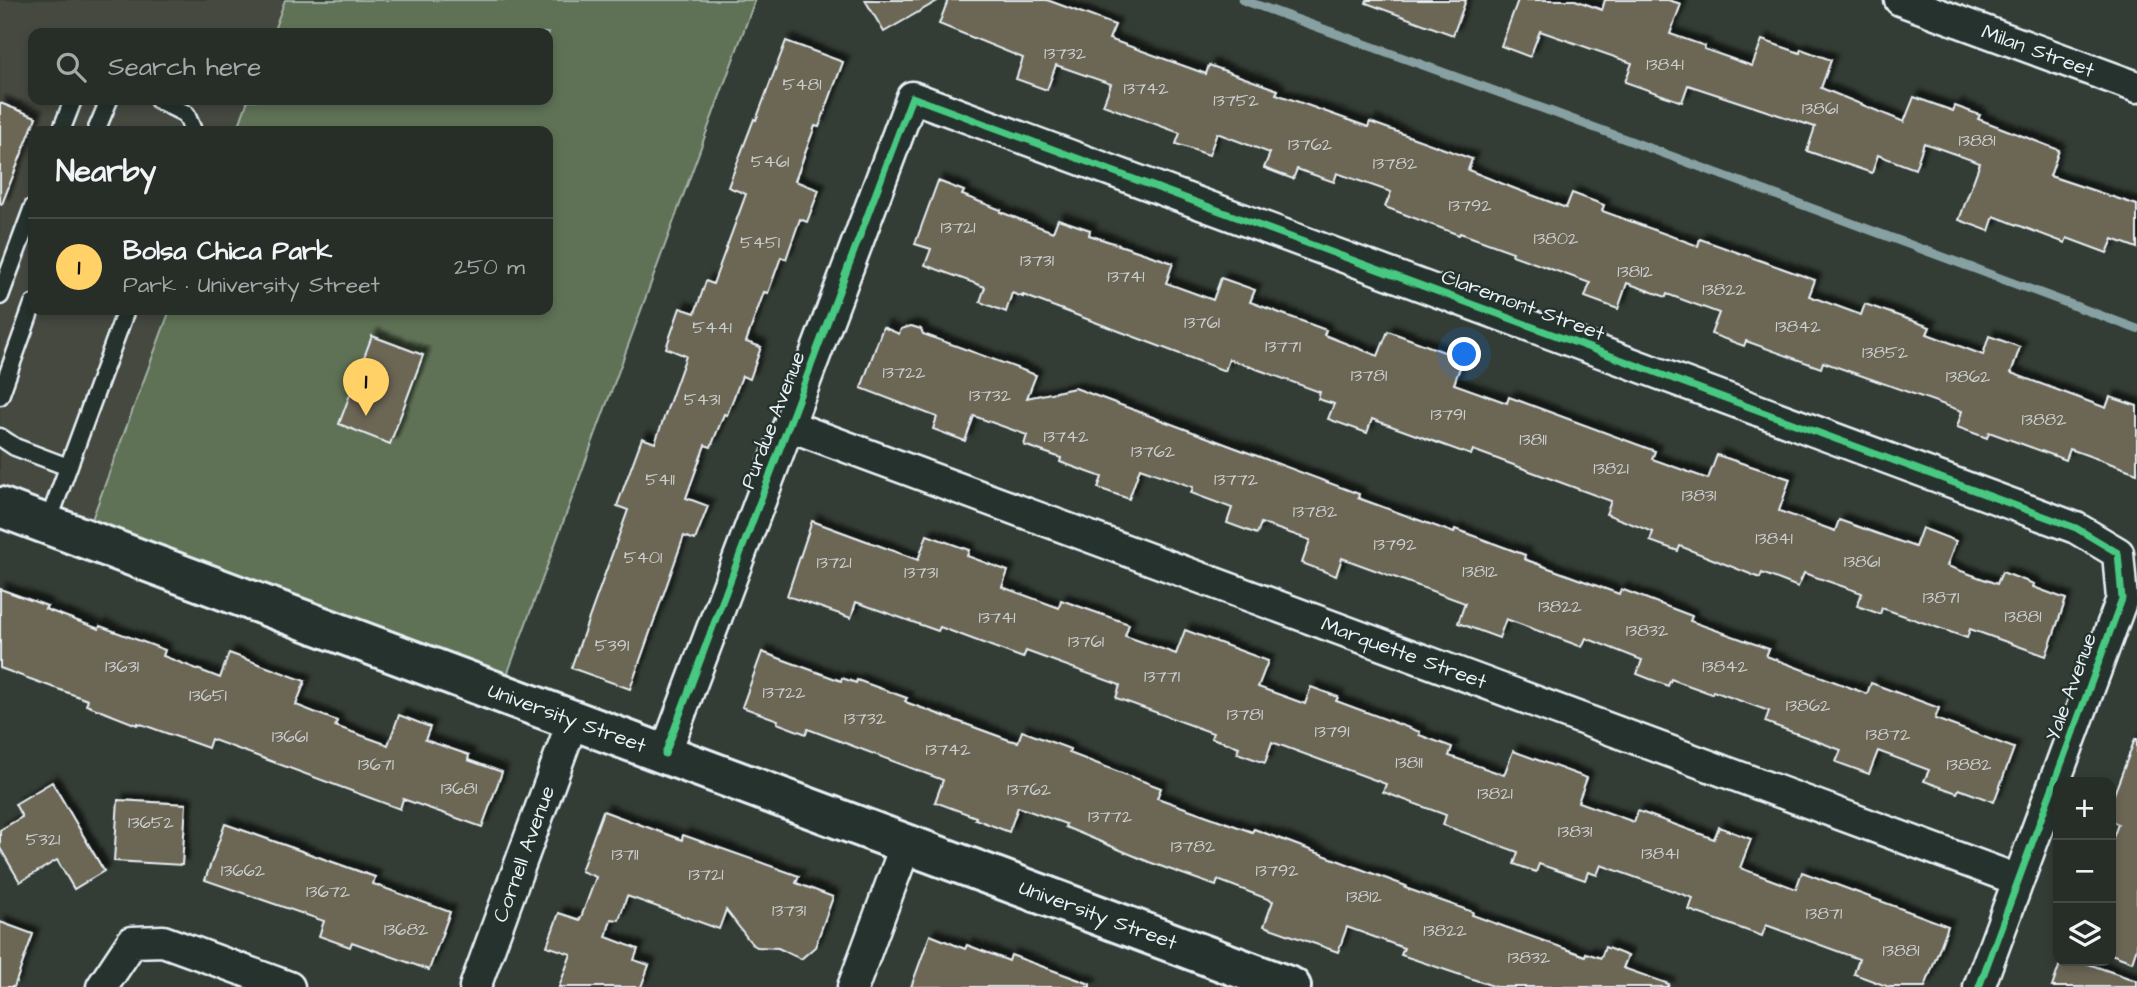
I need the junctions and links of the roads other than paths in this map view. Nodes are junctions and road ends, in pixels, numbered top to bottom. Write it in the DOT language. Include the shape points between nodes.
graph roads {
  1 [pos="1905,1"];
  2 [pos="2137,87"];
  3 [pos="912,97"];
  4 [pos="71,105"];
  5 [pos="107,105"];
  6 [pos="168,105"];
  7 [pos="63,126"];
  8 [pos="98,126"];
  9 [pos="191,126"];
  10 [pos="28,220"];
  11 [pos="0,296"];
  12 [pos="29,315"];
  13 [pos="124,315"];
  14 [pos="0,396"];
  15 [pos="790,426"];
  16 [pos="0,437"];
  17 [pos="68,467"];
  18 [pos="0,507"];
  19 [pos="47,525"];
  20 [pos="2118,553"];
  21 [pos="573,720"];
  22 [pos="665,754"];
  23 [pos="906,844"];
  24 [pos="2018,880"];
  25 [pos="1230,976"];
  26 [pos="102,987"];
  27 [pos="289,987"];
  28 [pos="475,987"];
  29 [pos="853,987"];
  30 [pos="1291,987"];
  31 [pos="1979,987"];
  1 -- 2 [label="street, Milan Street"];
  3 -- 15 [label="street, Purdue Avenue"];
  3 -- 20 [label="street, Claremont Street" via="2076,528"];
  4 -- 7 [label="lane"];
  5 -- 8 [label="lane"];
  6 -- 9 [label="lane" via="186,114"];
  10 -- 11 [label="lane"];
  12 -- 14 [label="lane"];
  13 -- 17 [label="lane"];
  15 -- 22 [label="street, Purdue Avenue"];
  15 -- 24 [label="street, Marquette Street"];
  16 -- 17 [label="lane"];
  17 -- 19 [label="lane"];
  18 -- 19 [label="street, University Street"];
  19 -- 21 [label="street, University Street"];
  20 -- 24 [label="street, Yale Avenue" via="2122,599"];
  21 -- 22 [label="street, University Street"];
  21 -- 28 [label="street, Cornell Avenue"];
  22 -- 23 [label="street, University Street"];
  23 -- 25 [label="street, University Street"];
  23 -- 29 [label="street"];
  24 -- 31 [label="street, Yale Avenue"];
  25 -- 30 [label="street, University Street"];
  26 -- 27 [label="street" via="132,942 163,941"];
}
